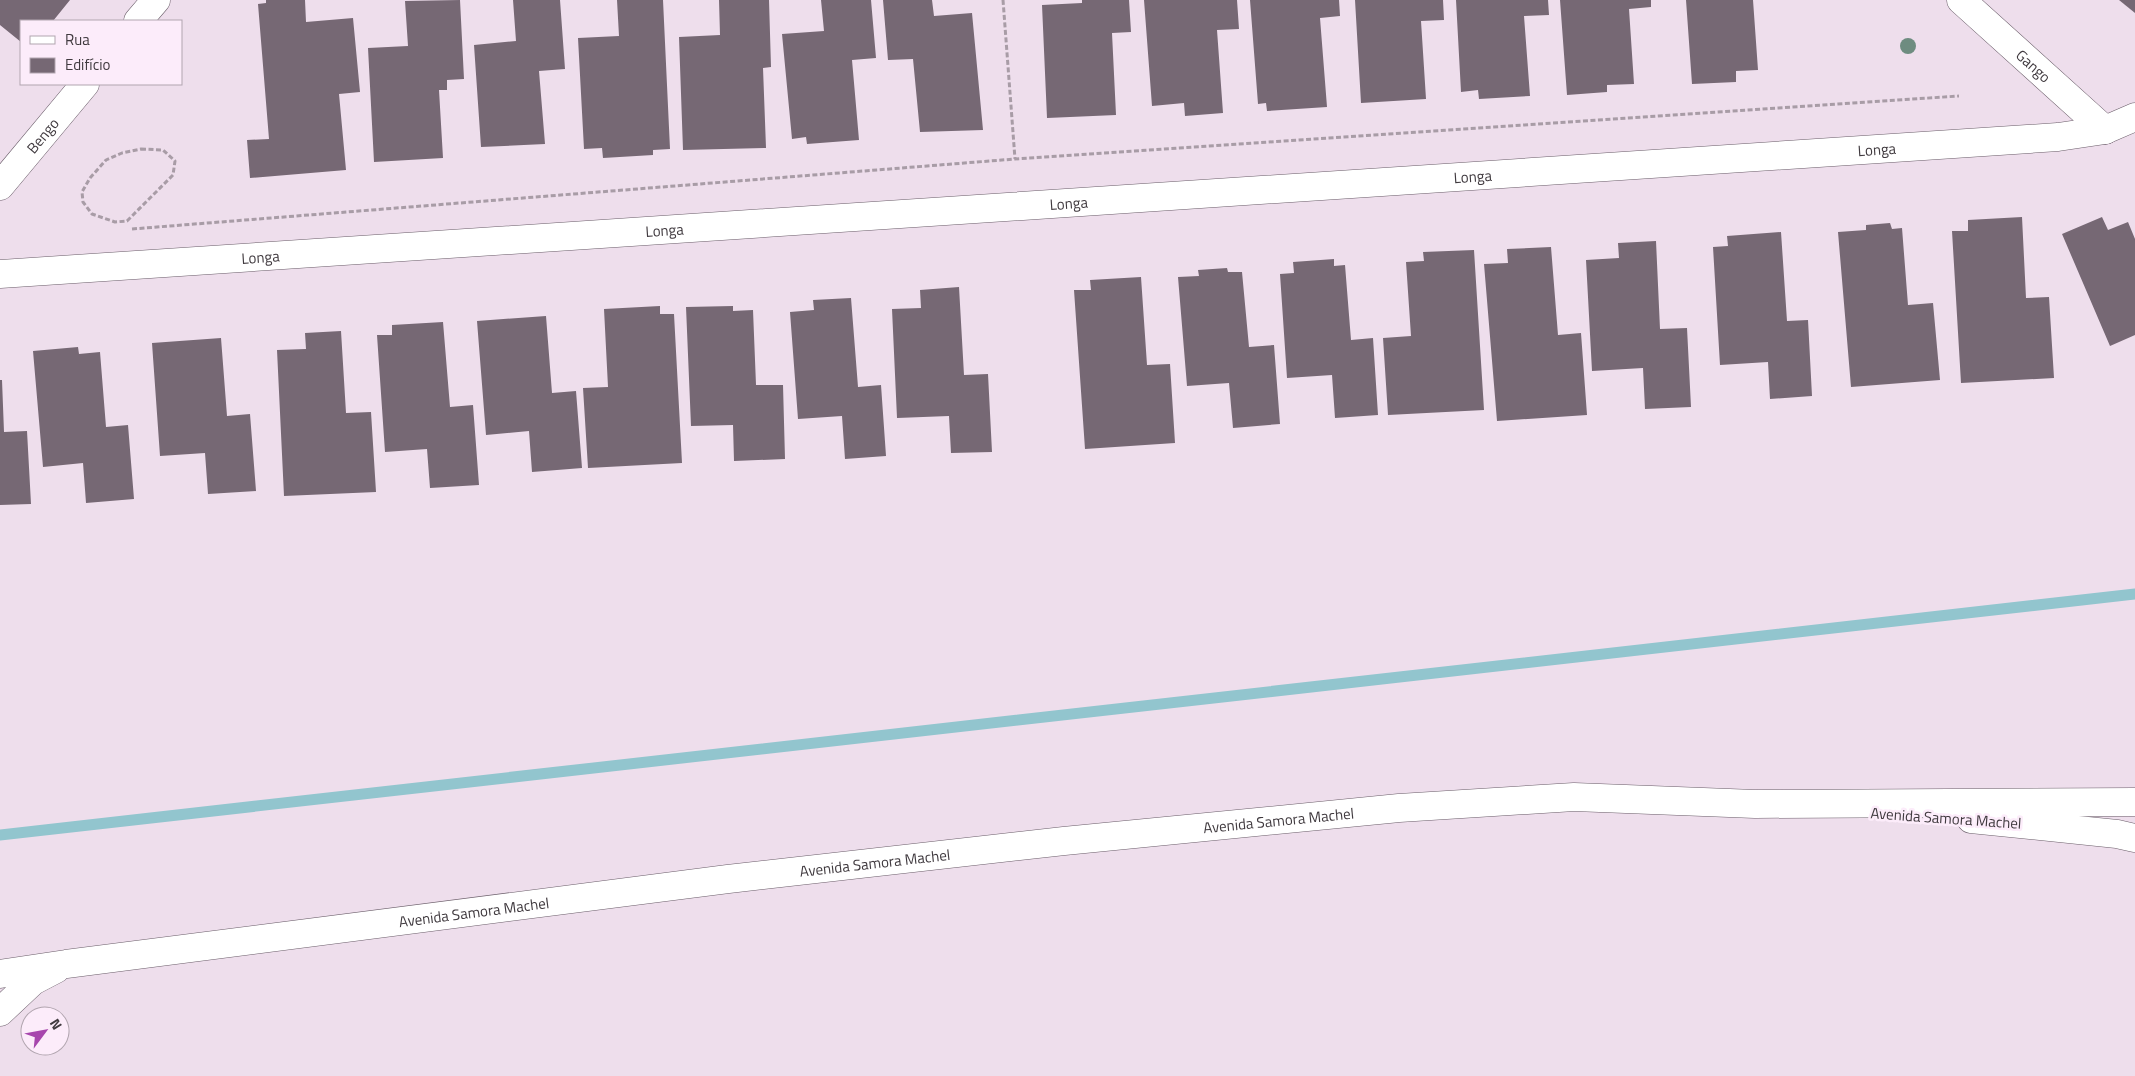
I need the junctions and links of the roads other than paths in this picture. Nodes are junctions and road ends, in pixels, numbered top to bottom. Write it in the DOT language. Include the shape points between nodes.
graph roads {
  1 [pos="156,0"];
  2 [pos="1962,0"];
  3 [pos="139,20"];
  4 [pos="84,85"];
  5 [pos="2135,118"];
  6 [pos="2106,130"];
  7 [pos="0,186"];
  8 [pos="0,274"];
  9 [pos="2135,802"];
  10 [pos="1756,804"];
  11 [pos="2135,838"];
  12 [pos="66,964"];
  13 [pos="0,974"];
  14 [pos="0,1012"];
  1 -- 3 [label="street"];
  2 -- 6 [label="street, Gango"];
  4 -- 7 [label="street, Bengo"];
  5 -- 6 [label="street, Longa"];
  6 -- 8 [label="street, Longa" via="2058,137"];
  9 -- 10 [label="street, Avenida Samora Machel"];
  10 -- 11 [label="street, Avenida Samora Machel" via="2004,821"];
  10 -- 12 [label="street, Avenida Samora Machel" via="1574,797 1399,808 1064,840 728,879"];
  12 -- 13 [label="street, Avenida Samora Machel"];
  12 -- 14 [label="street" via="33,981"];
}
